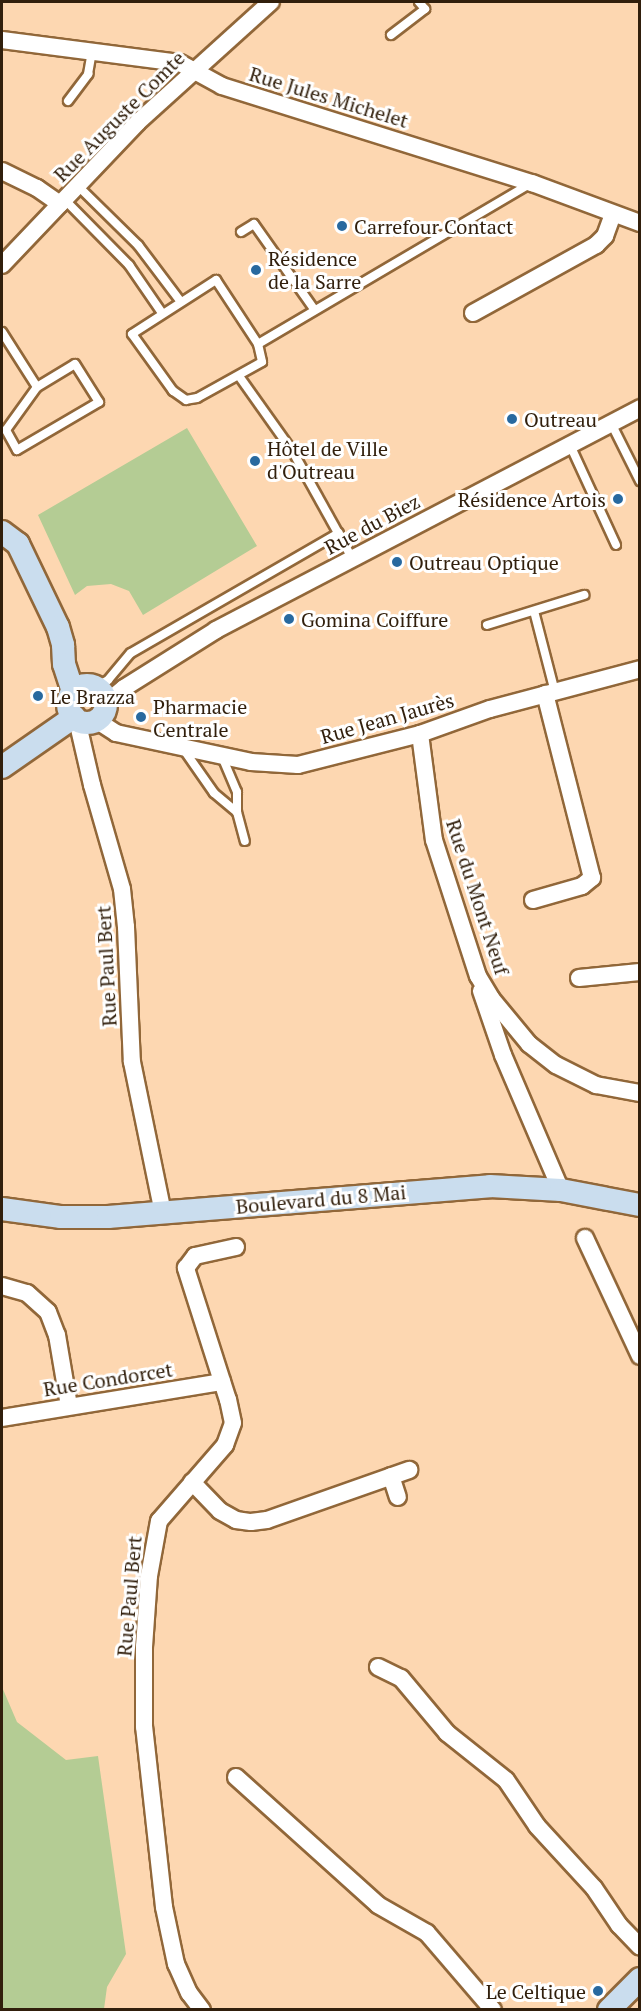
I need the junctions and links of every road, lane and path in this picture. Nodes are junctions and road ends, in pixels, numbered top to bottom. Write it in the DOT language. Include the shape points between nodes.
graph roads {
  1 [pos="271,2"];
  2 [pos="419,2"];
  3 [pos="391,35"];
  4 [pos="2,40"];
  5 [pos="92,51"];
  6 [pos="195,69"];
  7 [pos="68,101"];
  8 [pos="2,171"];
  9 [pos="532,183"];
  10 [pos="77,185"];
  11 [pos="62,201"];
  12 [pos="614,214"];
  13 [pos="639,223"];
  14 [pos="241,232"];
  15 [pos="2,265"];
  16 [pos="181,302"];
  17 [pos="314,309"];
  18 [pos="162,313"];
  19 [pos="473,313"];
  20 [pos="2,332"];
  21 [pos="258,344"];
  22 [pos="240,376"];
  23 [pos="37,387"];
  24 [pos="639,408"];
  25 [pos="610,423"];
  26 [pos="570,445"];
  27 [pos="639,481"];
  28 [pos="2,532"];
  29 [pos="339,533"];
  30 [pos="616,544"];
  31 [pos="352,558"];
  32 [pos="584,596"];
  33 [pos="534,611"];
  34 [pos="487,625"];
  35 [pos="639,669"];
  36 [pos="550,693"];
  37 [pos="87,706"];
  38 [pos="420,734"];
  39 [pos="182,747"];
  40 [pos="222,756"];
  41 [pos="2,767"];
  42 [pos="237,812"];
  43 [pos="245,841"];
  44 [pos="533,900"];
  45 [pos="639,972"];
  46 [pos="478,975"];
  47 [pos="579,978"];
  48 [pos="639,1093"];
  49 [pos="561,1190"];
  50 [pos="639,1205"];
  51 [pos="2,1209"];
  52 [pos="163,1213"];
  53 [pos="585,1238"];
  54 [pos="236,1247"];
  55 [pos="2,1286"];
  56 [pos="639,1353"];
  57 [pos="222,1382"];
  58 [pos="69,1407"];
  59 [pos="2,1418"];
  60 [pos="409,1470"];
  61 [pos="391,1476"];
  62 [pos="192,1482"];
  63 [pos="398,1497"];
  64 [pos="378,1667"];
  65 [pos="236,1778"];
  66 [pos="639,1947"];
  67 [pos="639,1979"];
  68 [pos="202,2010"];
  69 [pos="494,2010"];
  70 [pos="609,2010"];
  1 -- 6 [label="street, Rue Auguste Comte"];
  2 -- 3 [label="lane" via="425,9"];
  4 -- 5 [label="street, Rue Jules Michelet"];
  5 -- 6 [label="street, Rue Jules Michelet" via="171,61"];
  5 -- 7 [label="lane" via="88,74"];
  6 -- 9 [label="street, Rue Jules Michelet" via="222,86"];
  6 -- 10 [label="street, Rue Auguste Comte"];
  8 -- 11 [label="street"];
  9 -- 12 [label="street, Rue Jules Michelet"];
  9 -- 17 [label="lane"];
  10 -- 11 [label="street, Rue Auguste Comte"];
  10 -- 16 [label="lane" via="144,252"];
  11 -- 15 [label="street, Rue Auguste Comte"];
  11 -- 18 [label="lane" via="129,265"];
  12 -- 13 [label="street, Rue Jules Michelet"];
  12 -- 19 [label="street" via="605,236 596,245"];
  14 -- 17 [label="lane" via="254,224"];
  16 -- 18 [label="lane"];
  16 -- 21 [label="lane" via="216,280"];
  17 -- 21 [label="lane"];
  18 -- 22 [label="lane" via="132,334 180,398 197,398"];
  20 -- 23 [label="lane"];
  21 -- 22 [label="lane" via="262,362"];
  22 -- 29 [label="lane" via="293,452"];
  23 -- 23 [label="lane" via="6,430 17,450 99,402 75,364"];
  24 -- 25 [label="street, Rue du Biez"];
  25 -- 26 [label="street, Rue du Biez"];
  25 -- 27 [label="lane"];
  26 -- 30 [label="lane"];
  26 -- 31 [label="street, Rue du Biez"];
  28 -- 37 [label="main road" via="18,544 58,627 64,664"];
  29 -- 31 [label="lane"];
  29 -- 37 [label="lane" via="131,653"];
  31 -- 37 [label="street, Rue du Biez" via="216,630 130,685"];
  32 -- 33 [label="lane"];
  33 -- 34 [label="lane"];
  33 -- 36 [label="lane"];
  35 -- 36 [label="street, Rue Jean Jaurès"];
  36 -- 38 [label="street, Rue Jean Jaurès"];
  36 -- 44 [label="street" via="592,878 582,886"];
  37 -- 39 [label="street, Rue Jean Jaurès" via="113,732"];
  37 -- 41 [label="main road"];
  37 -- 52 [label="street, Rue Paul Bert" via="92,785 122,889 133,1071"];
  38 -- 40 [label="street, Rue Jean Jaurès" via="298,765 270,765"];
  38 -- 46 [label="street, Rue du Mont Neuf" via="434,840"];
  39 -- 40 [label="street, Rue Jean Jaurès"];
  39 -- 42 [label="lane" via="214,793"];
  40 -- 42 [label="lane" via="237,792"];
  42 -- 43 [label="lane"];
  45 -- 47 [label="street"];
  46 -- 48 [label="street, Rue du Mont Neuf" via="505,1018 549,1060 596,1085"];
  46 -- 49 [label="street" via="492,1029"];
  49 -- 50 [label="main road, Boulevard du 8 Mai"];
  49 -- 52 [label="main road, Boulevard du 8 Mai" via="474,1187"];
  51 -- 52 [label="main road, Boulevard du 8 Mai" via="76,1218"];
  53 -- 56 [label="street"];
  54 -- 57 [label="street, Rue Paul Bert" via="195,1256 186,1269"];
  55 -- 58 [label="street" via="27,1293 48,1312 57,1335"];
  57 -- 58 [label="street, Rue Condorcet"];
  57 -- 62 [label="street, Rue Paul Bert" via="232,1416 231,1434"];
  58 -- 59 [label="street, Rue Condorcet"];
  60 -- 61 [label="street"];
  61 -- 62 [label="street" via="267,1520 251,1522 236,1520 220,1510"];
  61 -- 63 [label="street"];
  62 -- 68 [label="street, Rue Paul Bert" via="164,1513 156,1529 146,1612 143,1713 168,1928 178,1970"];
  64 -- 66 [label="street" via="401,1678 447,1733 506,1780 532,1821 594,1888"];
  65 -- 69 [label="street" via="378,1905 428,1933"];
  67 -- 70 [label="main road"];
}
